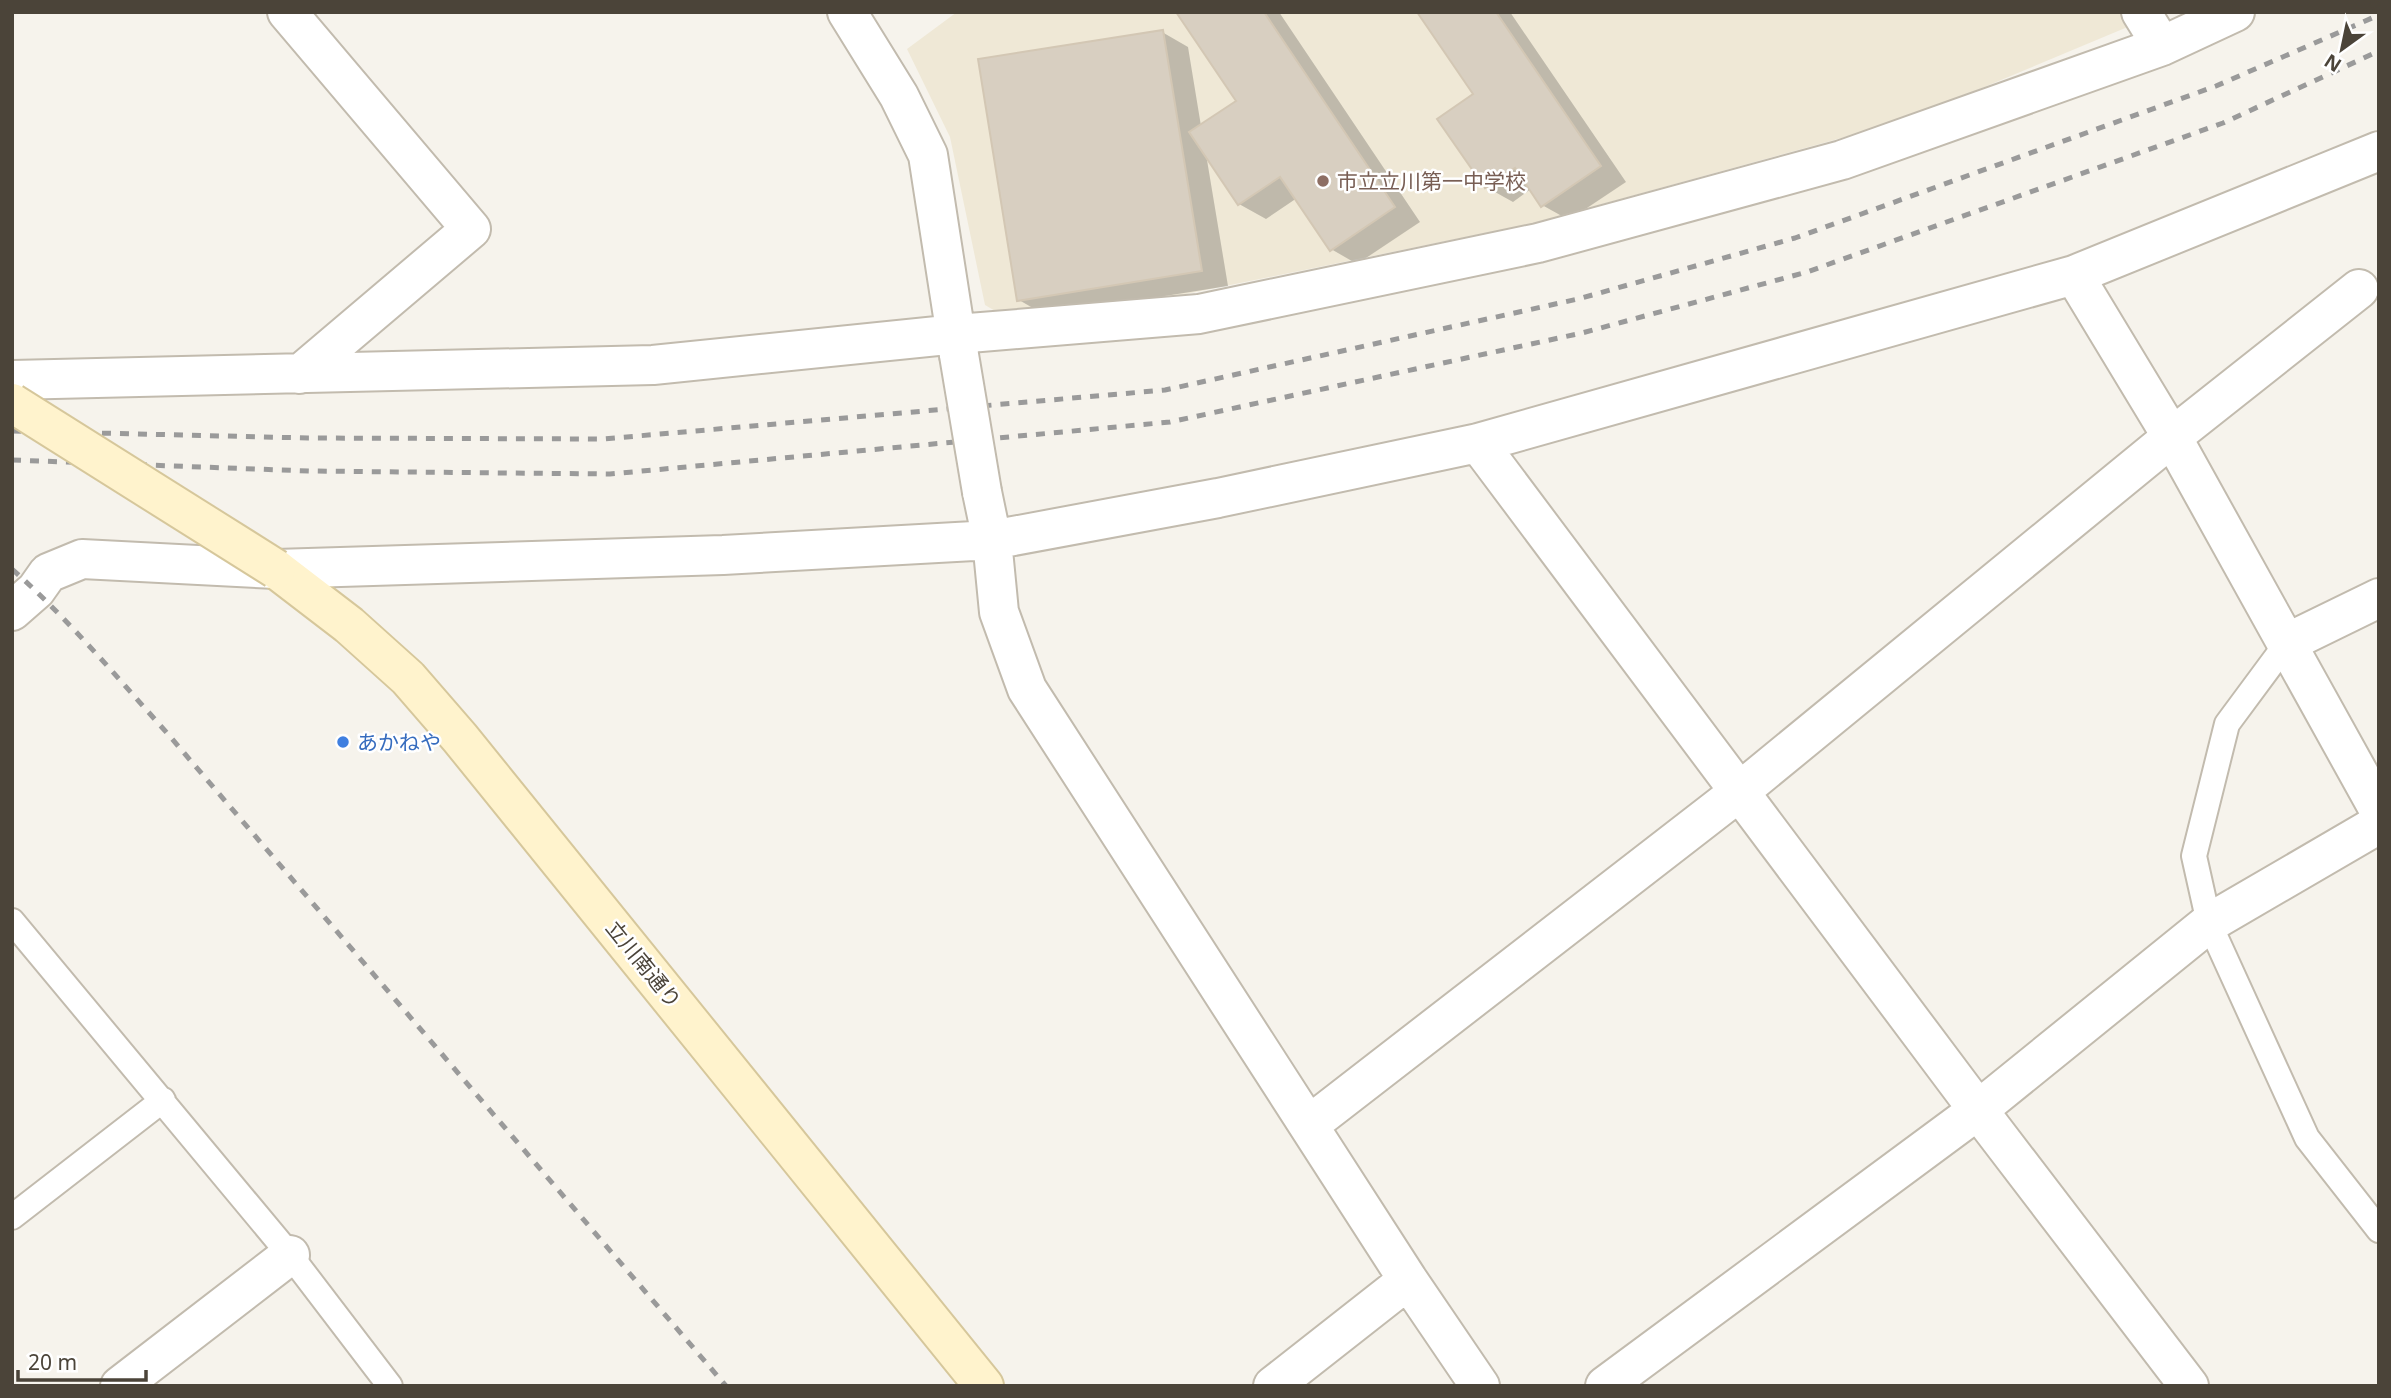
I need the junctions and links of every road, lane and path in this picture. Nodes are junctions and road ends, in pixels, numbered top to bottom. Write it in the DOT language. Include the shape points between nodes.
graph roads {
  1 [pos="287,12"];
  2 [pos="847,12"];
  3 [pos="2141,12"];
  4 [pos="2235,12"];
  5 [pos="2162,46"];
  6 [pos="2379,150"];
  7 [pos="2074,275"];
  8 [pos="2369,285"];
  9 [pos="958,345"];
  10 [pos="300,374"];
  11 [pos="12,380"];
  12 [pos="12,403"];
  13 [pos="2172,437"];
  14 [pos="1478,443"];
  15 [pos="992,540"];
  16 [pos="276,569"];
  17 [pos="2379,598"];
  18 [pos="12,611"];
  19 [pos="2287,643"];
  20 [pos="1739,792"];
  21 [pos="2379,810"];
  22 [pos="2379,824"];
  23 [pos="12,921"];
  24 [pos="2209,923"];
  25 [pos="163,1100"];
  26 [pos="1978,1110"];
  27 [pos="1308,1125"];
  28 [pos="12,1217"];
  29 [pos="2379,1230"];
  30 [pos="290,1255"];
  31 [pos="1408,1280"];
  32 [pos="120,1386"];
  33 [pos="390,1386"];
  34 [pos="984,1386"];
  35 [pos="1273,1386"];
  36 [pos="1480,1386"];
  37 [pos="1605,1386"];
  38 [pos="2189,1386"];
  1 -- 10 [label="street" via="471,229"];
  2 -- 9 [label="street" via="899,96 928,155"];
  3 -- 5 [label="street"];
  4 -- 5 [label="street"];
  5 -- 9 [label="street" via="1842,160 1538,243 1199,314"];
  6 -- 7 [label="street"];
  7 -- 13 [label="street"];
  7 -- 14 [label="street"];
  8 -- 13 [label="street"];
  9 -- 10 [label="street" via="653,365"];
  9 -- 15 [label="street, bridge"];
  10 -- 11 [label="street"];
  12 -- 16 [label="street, 立川南通り, bridge"];
  13 -- 19 [label="street"];
  13 -- 20 [label="street"];
  14 -- 15 [label="street"];
  14 -- 20 [label="street"];
  15 -- 16 [label="street" via="723,555"];
  15 -- 27 [label="street" via="999,612 1027,689"];
  16 -- 18 [label="street" via="82,559 48,573"];
  16 -- 34 [label="street, 立川南通り" via="408,678 452,728"];
  17 -- 19 [label="street"];
  19 -- 21 [label="street"];
  19 -- 24 [label="lane" via="2227,724 2194,856"];
  20 -- 26 [label="street"];
  20 -- 27 [label="street"];
  22 -- 24 [label="street"];
  23 -- 25 [label="lane"];
  24 -- 26 [label="street"];
  24 -- 29 [label="lane" via="2307,1138"];
  25 -- 28 [label="lane"];
  25 -- 30 [label="lane"];
  26 -- 37 [label="street"];
  26 -- 38 [label="street"];
  27 -- 31 [label="street"];
  30 -- 32 [label="street"];
  30 -- 33 [label="lane"];
  31 -- 35 [label="street"];
  31 -- 36 [label="street"];
}
